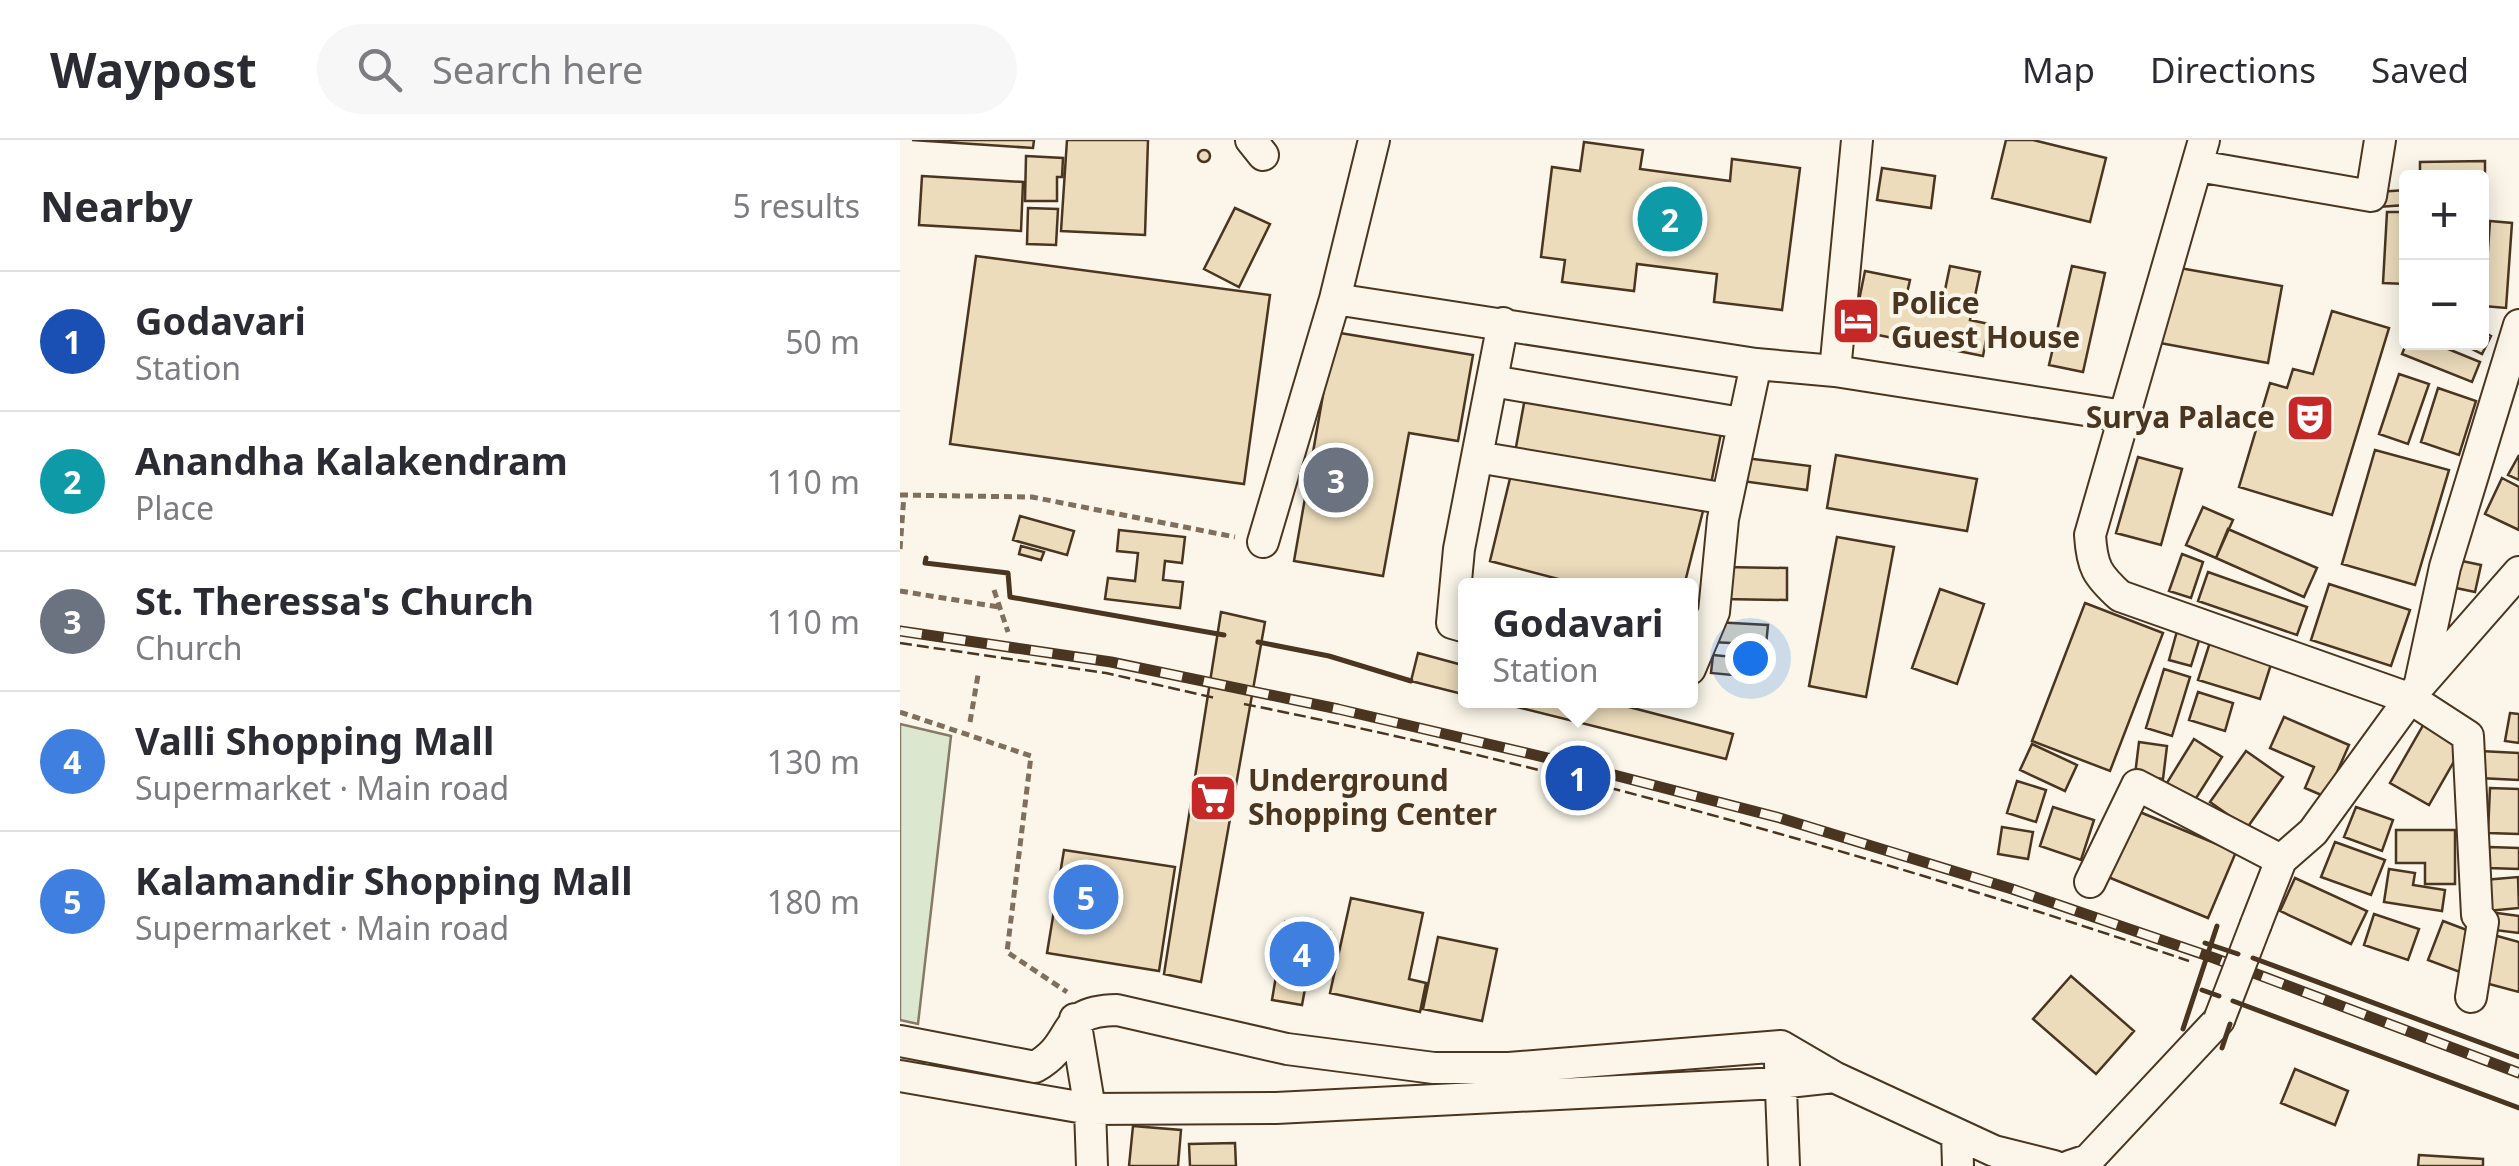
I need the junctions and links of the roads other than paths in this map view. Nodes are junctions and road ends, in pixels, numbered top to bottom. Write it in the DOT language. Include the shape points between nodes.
graph roads {
  1 [pos="1374,140"];
  2 [pos="1857,140"];
  3 [pos="2380,140"];
  4 [pos="2201,153"];
  5 [pos="1335,299"];
  6 [pos="1503,323"];
  7 [pos="2519,325"];
  8 [pos="1756,364"];
  9 [pos="1835,371"];
  10 [pos="1492,381"];
  11 [pos="2124,416"];
  12 [pos="1741,423"];
  13 [pos="1477,457"];
  14 [pos="1727,499"];
  15 [pos="1263,542"];
  16 [pos="2519,572"];
  17 [pos="1458,624"];
  18 [pos="1698,650"];
  19 [pos="2415,692"];
  20 [pos="2280,860"];
  21 [pos="2090,882"];
  22 [pos="2471,996"];
  23 [pos="1085,1015"];
  24 [pos="900,1041"];
  25 [pos="1781,1046"];
  26 [pos="900,1076"];
  27 [pos="1834,1077"];
  28 [pos="1779,1083"];
  29 [pos="1090,1109"];
  30 [pos="1957,1134"];
  31 [pos="1092,1166"];
  32 [pos="1784,1166"];
  33 [pos="1958,1166"];
  34 [pos="2054,1166"];
  35 [pos="2070,1166"];
  1 -- 5 [label="street"];
  2 -- 9 [label="street"];
  3 -- 4 [label="street" via="2371,196"];
  4 -- 11 [label="street"];
  5 -- 6 [label="street"];
  5 -- 15 [label="street"];
  6 -- 8 [label="street"];
  6 -- 10 [label="street"];
  7 -- 19 [label="street"];
  8 -- 9 [label="street"];
  8 -- 12 [label="street"];
  9 -- 11 [label="street"];
  10 -- 12 [label="street"];
  10 -- 13 [label="street"];
  11 -- 19 [label="street" via="2090,535 2101,578 2120,596"];
  12 -- 14 [label="street"];
  13 -- 14 [label="street"];
  13 -- 17 [label="street" via="1459,549 1452,622"];
  14 -- 18 [label="street" via="1714,612"];
  16 -- 19 [label="street"];
  19 -- 20 [label="street" via="2313,832"];
  19 -- 22 [label="street" via="2468,736 2476,915 2483,922"];
  20 -- 21 [label="street" via="2137,785"];
  20 -- 35 [label="street, bridge" via="2220,1020 2088,1160"];
  23 -- 24 [label="street" via="1035,1067"];
  23 -- 25 [label="street" via="1118,1010 1287,1049 1434,1068"];
  23 -- 29 [label="street"];
  25 -- 27 [label="street"];
  25 -- 28 [label="street"];
  26 -- 29 [label="street"];
  27 -- 28 [label="street"];
  27 -- 30 [label="street"];
  28 -- 29 [label="street" via="1276,1108"];
  28 -- 32 [label="street"];
  29 -- 31 [label="street"];
  30 -- 33 [label="street"];
  30 -- 34 [label="street" via="1994,1152"];
}
